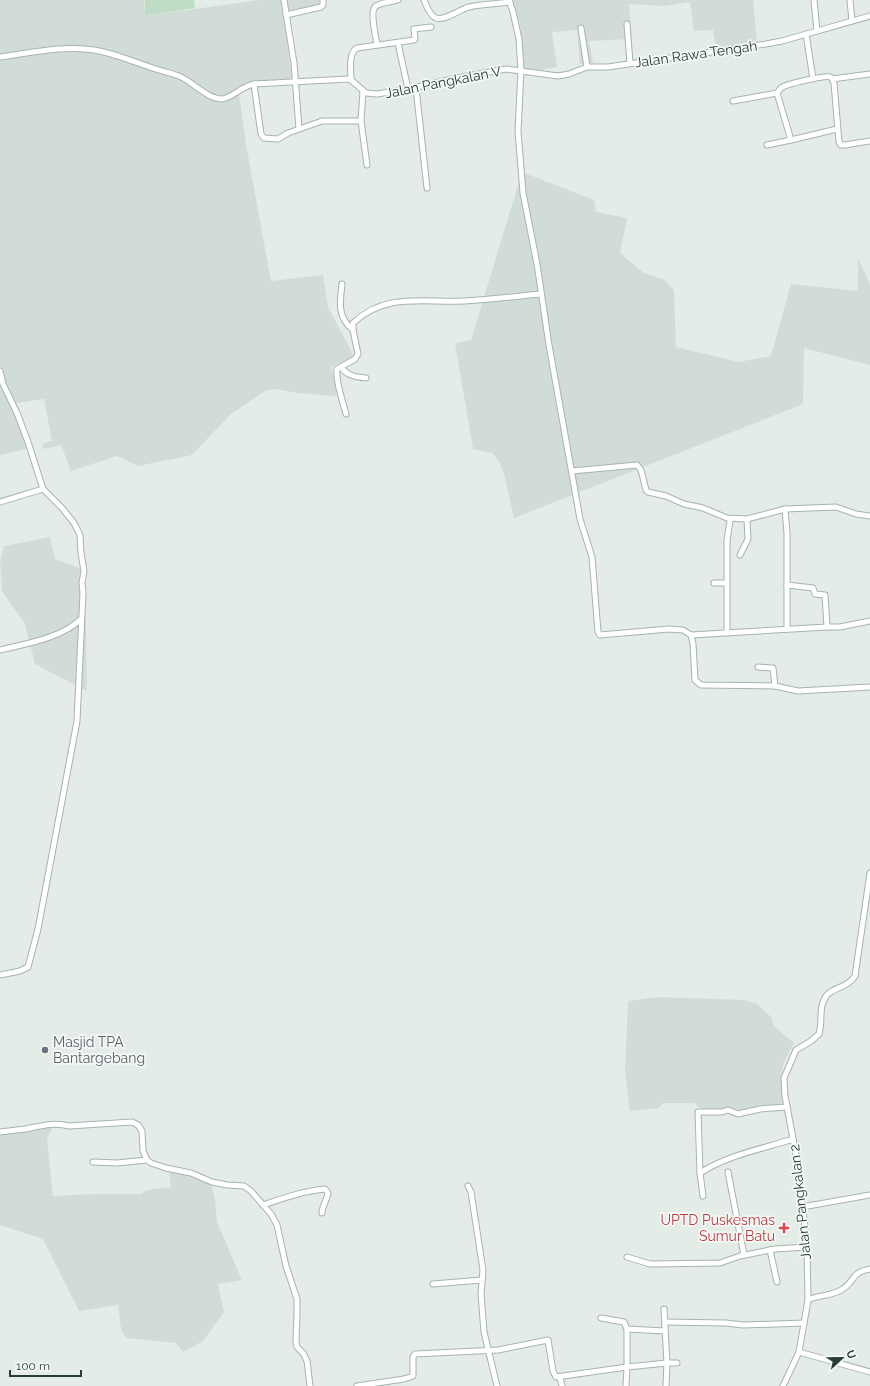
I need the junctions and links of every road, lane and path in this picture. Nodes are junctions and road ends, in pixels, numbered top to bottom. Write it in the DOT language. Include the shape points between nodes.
graph roads {
  1 [pos="284,0"];
  2 [pos="323,0"];
  3 [pos="398,0"];
  4 [pos="424,0"];
  5 [pos="814,0"];
  6 [pos="850,0"];
  7 [pos="510,1"];
  8 [pos="286,15"];
  9 [pos="870,16"];
  10 [pos="852,21"];
  11 [pos="627,24"];
  12 [pos="431,27"];
  13 [pos="581,28"];
  14 [pos="817,31"];
  15 [pos="806,34"];
  16 [pos="398,43"];
  17 [pos="377,45"];
  18 [pos="0,56"];
  19 [pos="630,63"];
  20 [pos="587,67"];
  21 [pos="521,71"];
  22 [pos="870,74"];
  23 [pos="813,79"];
  24 [pos="832,79"];
  25 [pos="351,80"];
  26 [pos="296,81"];
  27 [pos="254,84"];
  28 [pos="416,88"];
  29 [pos="408,89"];
  30 [pos="363,91"];
  31 [pos="777,93"];
  32 [pos="733,101"];
  33 [pos="361,121"];
  34 [pos="299,129"];
  35 [pos="837,129"];
  36 [pos="791,140"];
  37 [pos="870,141"];
  38 [pos="767,145"];
  39 [pos="367,165"];
  40 [pos="427,188"];
  41 [pos="342,284"];
  42 [pos="541,294"];
  43 [pos="353,330"];
  44 [pos="341,367"];
  45 [pos="0,371"];
  46 [pos="366,378"];
  47 [pos="1,384"];
  48 [pos="346,414"];
  49 [pos="572,471"];
  50 [pos="43,489"];
  51 [pos="0,502"];
  52 [pos="785,509"];
  53 [pos="870,516"];
  54 [pos="747,519"];
  55 [pos="730,521"];
  56 [pos="740,555"];
  57 [pos="714,583"];
  58 [pos="727,583"];
  59 [pos="787,585"];
  60 [pos="81,619"];
  61 [pos="870,621"];
  62 [pos="827,627"];
  63 [pos="787,629"];
  64 [pos="727,633"];
  65 [pos="691,634"];
  66 [pos="0,650"];
  67 [pos="758,667"];
  68 [pos="775,686"];
  69 [pos="870,687"];
  70 [pos="870,873"];
  71 [pos="0,975"];
  72 [pos="787,1107"];
  73 [pos="0,1132"];
  74 [pos="793,1139"];
  75 [pos="146,1160"];
  76 [pos="93,1162"];
  77 [pos="728,1172"];
  78 [pos="700,1173"];
  79 [pos="468,1186"];
  80 [pos="870,1195"];
  81 [pos="703,1196"];
  82 [pos="263,1204"];
  83 [pos="802,1207"];
  84 [pos="322,1213"];
  85 [pos="807,1247"];
  86 [pos="770,1250"];
  87 [pos="744,1256"];
  88 [pos="626,1257"];
  89 [pos="870,1269"];
  90 [pos="482,1280"];
  91 [pos="777,1282"];
  92 [pos="433,1284"];
  93 [pos="808,1300"];
  94 [pos="664,1309"];
  95 [pos="601,1318"];
  96 [pos="665,1322"];
  97 [pos="804,1323"];
  98 [pos="627,1329"];
  99 [pos="665,1331"];
  100 [pos="488,1350"];
  101 [pos="798,1352"];
  102 [pos="667,1362"];
  103 [pos="677,1363"];
  104 [pos="627,1367"];
  105 [pos="870,1372"];
  106 [pos="560,1377"];
  107 [pos="310,1386"];
  108 [pos="356,1386"];
  109 [pos="497,1386"];
  110 [pos="562,1386"];
  111 [pos="626,1386"];
  112 [pos="666,1386"];
  113 [pos="783,1386"];
  1 -- 8 [label="street"];
  2 -- 8 [label="street" via="321,7"];
  3 -- 17 [label="street" via="373,9"];
  4 -- 7 [label="street" via="434,17 439,18 468,7"];
  5 -- 14 [label="street"];
  6 -- 10 [label="street"];
  7 -- 21 [label="street" via="519,40"];
  8 -- 26 [label="street"];
  9 -- 10 [label="street, Jalan Rawa Tengah"];
  10 -- 14 [label="street, Jalan Rawa Tengah"];
  11 -- 19 [label="street"];
  12 -- 16 [label="street" via="415,28 414,40"];
  13 -- 20 [label="street"];
  14 -- 15 [label="street, Jalan Rawa Tengah"];
  15 -- 19 [label="street, Jalan Rawa Tengah" via="766,44"];
  15 -- 23 [label="street"];
  16 -- 17 [label="street"];
  16 -- 29 [label="street"];
  17 -- 25 [label="street" via="354,50"];
  18 -- 27 [label="street" via="67,49 89,49 117,54 180,77 220,99"];
  19 -- 20 [label="street, Jalan Rawa Tengah"];
  20 -- 21 [label="street, Jalan Rawa Tengah" via="558,76"];
  21 -- 28 [label="street, Jalan Pangkalan V" via="490,71"];
  21 -- 42 [label="street" via="518,131 523,193"];
  22 -- 24 [label="street"];
  23 -- 24 [label="street" via="828,76"];
  23 -- 31 [label="street" via="782,88"];
  24 -- 35 [label="street"];
  25 -- 26 [label="street"];
  25 -- 30 [label="street"];
  26 -- 27 [label="street"];
  26 -- 34 [label="street"];
  27 -- 34 [label="street" via="262,136 278,139 288,132"];
  28 -- 29 [label="street, Jalan Pangkalan V"];
  28 -- 40 [label="street"];
  29 -- 30 [label="street, Jalan Pangkalan V" via="377,94"];
  30 -- 33 [label="street"];
  31 -- 32 [label="street"];
  31 -- 36 [label="street"];
  33 -- 34 [label="street" via="322,121"];
  33 -- 39 [label="street"];
  35 -- 36 [label="street"];
  35 -- 37 [label="street" via="842,145"];
  36 -- 38 [label="street"];
  41 -- 43 [label="street" via="340,307 344,321"];
  42 -- 43 [label="street" via="388,304 378,306 358,318 353,323"];
  42 -- 49 [label="street"];
  43 -- 44 [label="street" via="358,354 355,359"];
  44 -- 46 [label="street" via="349,375"];
  44 -- 48 [label="street" via="337,372"];
  45 -- 47 [label="street"];
  47 -- 50 [label="street" via="28,442"];
  49 -- 54 [label="street" via="637,465 648,492 727,518"];
  49 -- 65 [label="street" via="580,519 592,557 600,635 669,629 684,630"];
  50 -- 51 [label="street"];
  50 -- 60 [label="street" via="78,528 84,571"];
  52 -- 53 [label="street" via="836,507"];
  52 -- 54 [label="street"];
  52 -- 59 [label="street"];
  54 -- 56 [label="street" via="748,539"];
  55 -- 58 [label="street" via="727,540"];
  57 -- 58 [label="street"];
  58 -- 64 [label="street"];
  59 -- 62 [label="street" via="813,588 815,594 825,595"];
  59 -- 63 [label="street"];
  60 -- 66 [label="street" via="72,626 26,644"];
  60 -- 71 [label="street" via="76,721 38,929 28,967"];
  61 -- 62 [label="street"];
  62 -- 63 [label="street"];
  63 -- 64 [label="street"];
  64 -- 65 [label="street"];
  65 -- 68 [label="street" via="697,683"];
  67 -- 68 [label="street" via="774,668"];
  68 -- 69 [label="street" via="798,691"];
  70 -- 72 [label="street, Jalan Pangkalan 2" via="854,976 852,981 828,994 820,1013 820,1030 817,1036 796,1050 784,1078"];
  72 -- 74 [label="street, Jalan Pangkalan 2"];
  72 -- 78 [label="street" via="738,1114 728,1110 698,1112"];
  73 -- 75 [label="street" via="48,1124 75,1126 132,1122 142,1131"];
  74 -- 78 [label="street" via="732,1157"];
  74 -- 83 [label="street, Jalan Pangkalan 2"];
  75 -- 76 [label="street"];
  75 -- 82 [label="street" via="157,1166 187,1172 212,1182 244,1186"];
  77 -- 87 [label="street"];
  78 -- 81 [label="street"];
  79 -- 90 [label="street" via="483,1270"];
  80 -- 83 [label="street"];
  82 -- 84 [label="street" via="307,1191 325,1189 328,1193"];
  82 -- 107 [label="street" via="277,1225 286,1266 295,1291 298,1312 296,1342 307,1361"];
  83 -- 85 [label="street, Jalan Pangkalan 2"];
  85 -- 86 [label="street"];
  85 -- 93 [label="street, Jalan Pangkalan 2"];
  86 -- 87 [label="street"];
  86 -- 91 [label="street"];
  87 -- 88 [label="street" via="720,1262 670,1264 650,1264"];
  89 -- 93 [label="street" via="857,1273 850,1284 839,1291"];
  90 -- 92 [label="street"];
  90 -- 100 [label="street" via="484,1332"];
  93 -- 97 [label="street, Jalan Pangkalan 2"];
  94 -- 96 [label="street"];
  95 -- 98 [label="street" via="624,1322"];
  96 -- 97 [label="street" via="743,1325"];
  96 -- 99 [label="street"];
  97 -- 101 [label="street, Jalan Pangkalan 2"];
  98 -- 99 [label="street"];
  98 -- 104 [label="street"];
  99 -- 102 [label="street"];
  100 -- 106 [label="street" via="548,1340 554,1375"];
  100 -- 108 [label="street" via="415,1354 412,1357 413,1376"];
  100 -- 109 [label="street"];
  101 -- 105 [label="street"];
  101 -- 113 [label="street, Jalan Pangkalan 2"];
  102 -- 103 [label="street"];
  102 -- 104 [label="street"];
  102 -- 112 [label="street"];
  104 -- 106 [label="street"];
  104 -- 111 [label="street"];
  106 -- 110 [label="street"];
}
